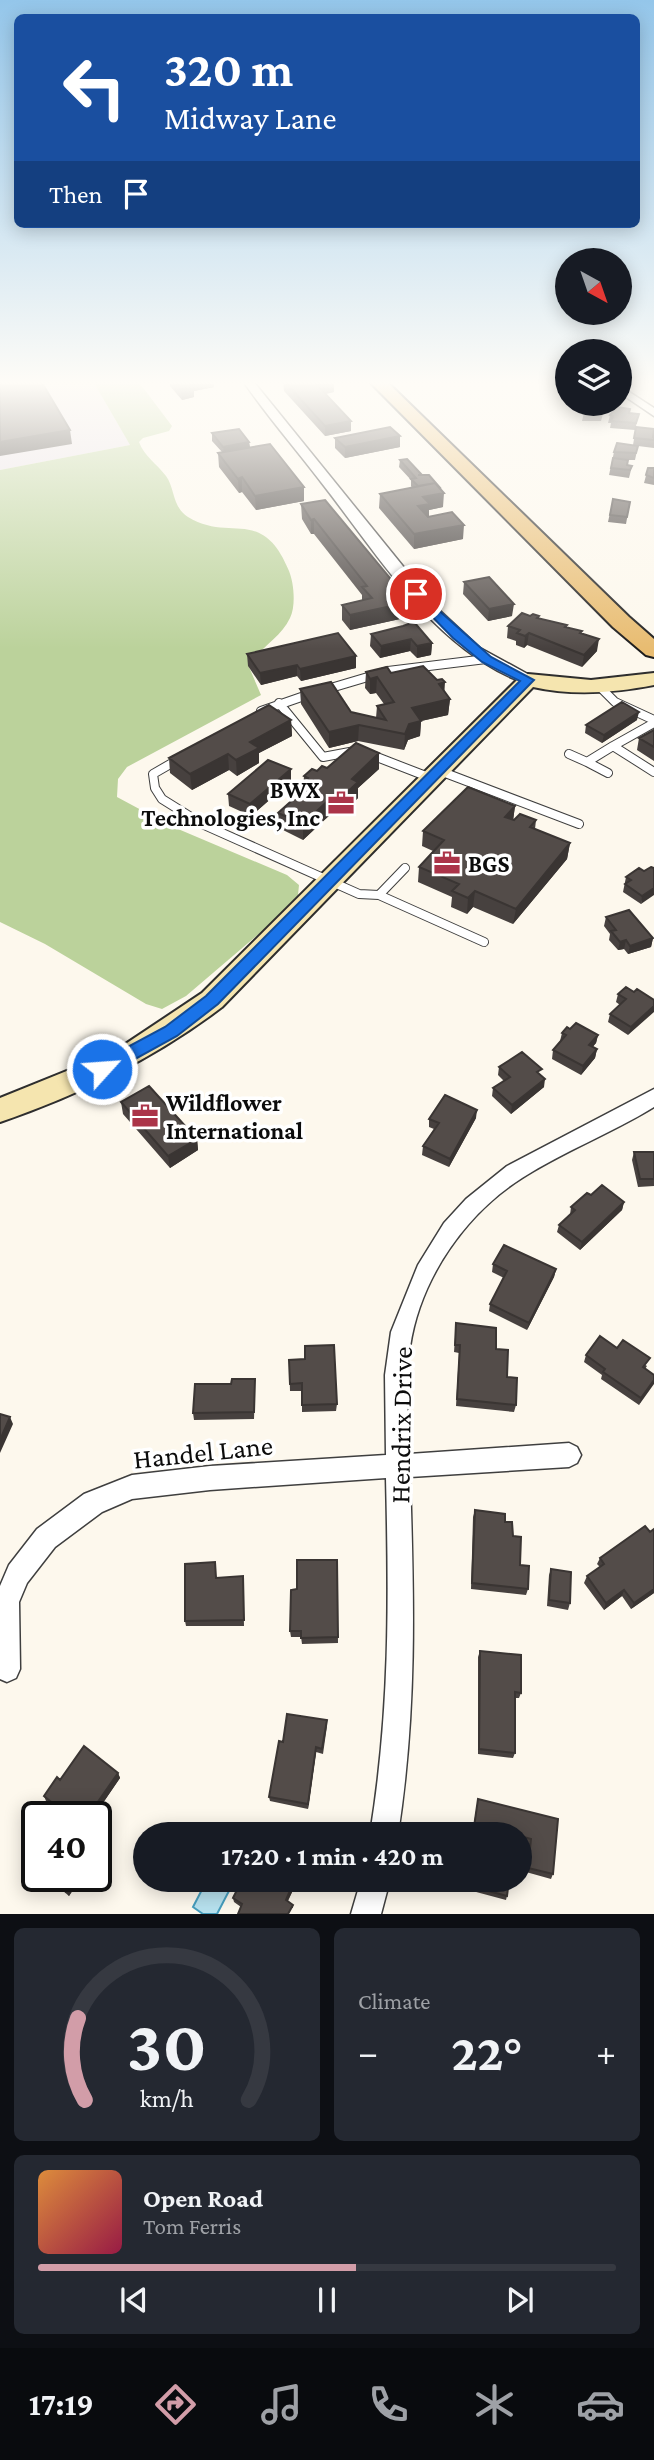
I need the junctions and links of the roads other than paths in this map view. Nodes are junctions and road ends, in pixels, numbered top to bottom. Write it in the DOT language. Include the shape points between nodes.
graph roads {
  1 [pos="318,470"];
  2 [pos="477,470"];
  3 [pos="479,470"];
  4 [pos="654,626"];
  5 [pos="654,650"];
  6 [pos="486,659"];
  7 [pos="528,680"];
  8 [pos="654,680"];
  9 [pos="600,687"];
  10 [pos="279,703"];
  11 [pos="248,719"];
  12 [pos="654,721"];
  13 [pos="613,746"];
  14 [pos="189,753"];
  15 [pos="569,754"];
  16 [pos="587,762"];
  17 [pos="654,772"];
  18 [pos="608,773"];
  19 [pos="436,775"];
  20 [pos="579,824"];
  21 [pos="405,868"];
  22 [pos="332,881"];
  23 [pos="379,895"];
  24 [pos="484,942"];
  25 [pos="654,1097"];
  26 [pos="0,1110"];
  27 [pos="569,1454"];
  28 [pos="397,1465"];
  29 [pos="7,1669"];
  30 [pos="386,1822"];
  31 [pos="372,1892"];
  32 [pos="366,1914"];
  1 -- 6 [label="street" via="416,594"];
  2 -- 5 [label="main road" via="621,622"];
  3 -- 4 [label="main road"];
  6 -- 7 [label="street"];
  6 -- 10 [label="lane" via="388,671"];
  7 -- 9 [label="street"];
  7 -- 19 [label="street"];
  8 -- 9 [label="street"];
  9 -- 12 [label="lane" via="615,702"];
  10 -- 11 [label="lane"];
  10 -- 19 [label="lane" via="323,757 360,751"];
  12 -- 13 [label="lane"];
  13 -- 16 [label="lane"];
  13 -- 17 [label="lane"];
  14 -- 22 [label="lane" via="153,774 162,799 202,824"];
  15 -- 16 [label="lane"];
  16 -- 18 [label="lane"];
  19 -- 20 [label="lane"];
  19 -- 22 [label="street"];
  21 -- 23 [label="lane"];
  22 -- 23 [label="lane" via="359,894"];
  22 -- 26 [label="street" via="212,1000 171,1032 120,1061"];
  23 -- 24 [label="lane"];
  25 -- 28 [label="street, Hendrix Drive" via="517,1170 474,1204 446,1235 405,1320 396,1379"];
  27 -- 28 [label="street, Handel Lane"];
  28 -- 29 [label="street, Handel Lane" via="132,1487 93,1503 46,1538 19,1574 6,1602"];
  28 -- 30 [label="street, Hendrix Drive" via="400,1703"];
  31 -- 32 [label="street"];
}
